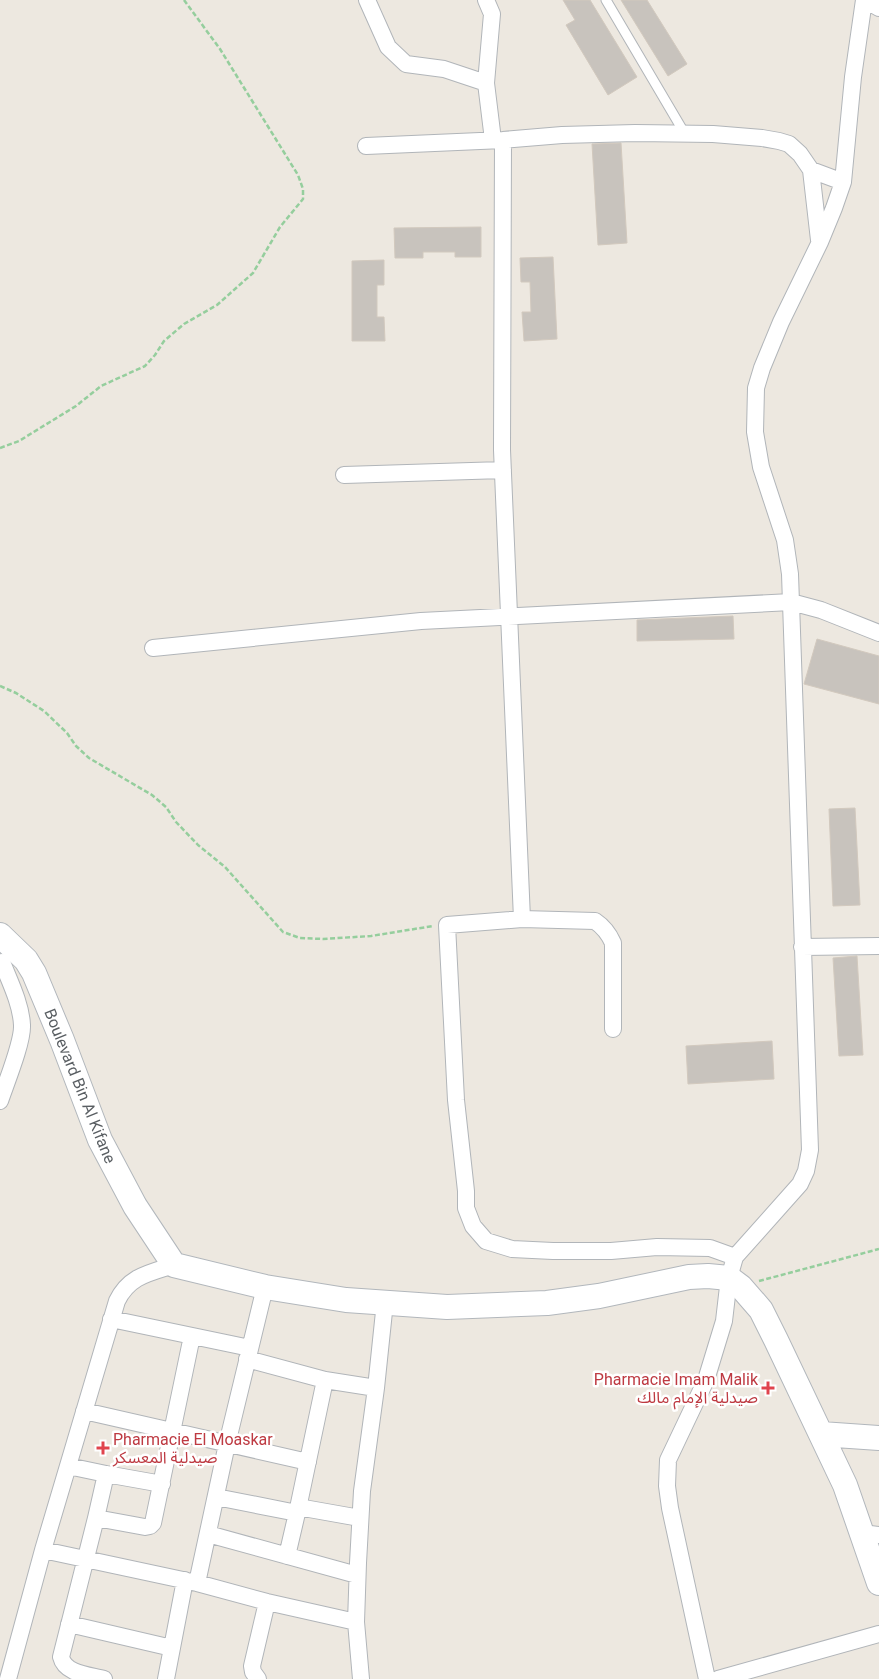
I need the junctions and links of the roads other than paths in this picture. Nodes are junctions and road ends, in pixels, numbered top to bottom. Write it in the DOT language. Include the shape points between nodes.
graph roads {
  1 [pos="367,0"];
  2 [pos="486,0"];
  3 [pos="606,0"];
  4 [pos="865,0"];
  5 [pos="879,8"];
  6 [pos="486,84"];
  7 [pos="685,134"];
  8 [pos="498,140"];
  9 [pos="366,146"];
  10 [pos="811,170"];
  11 [pos="843,182"];
  12 [pos="820,242"];
  13 [pos="503,470"];
  14 [pos="344,475"];
  15 [pos="791,602"];
  16 [pos="510,618"];
  17 [pos="879,634"];
  18 [pos="153,648"];
  19 [pos="522,918"];
  20 [pos="0,935"];
  21 [pos="879,946"];
  22 [pos="802,947"];
  23 [pos="7,959"];
  24 [pos="613,1030"];
  25 [pos="0,1100"];
  26 [pos="174,1265"];
  27 [pos="735,1274"];
  28 [pos="265,1287"];
  29 [pos="385,1302"];
  30 [pos="111,1319"];
  31 [pos="192,1336"];
  32 [pos="248,1354"];
  33 [pos="325,1380"];
  34 [pos="376,1388"];
  35 [pos="84,1411"];
  36 [pos="173,1430"];
  37 [pos="821,1434"];
  38 [pos="879,1438"];
  39 [pos="227,1444"];
  40 [pos="308,1462"];
  41 [pos="68,1466"];
  42 [pos="106,1474"];
  43 [pos="162,1484"];
  44 [pos="216,1497"];
  45 [pos="297,1510"];
  46 [pos="96,1518"];
  47 [pos="360,1518"];
  48 [pos="208,1534"];
  49 [pos="871,1534"];
  50 [pos="42,1550"];
  51 [pos="287,1556"];
  52 [pos="86,1558"];
  53 [pos="357,1575"];
  54 [pos="191,1582"];
  55 [pos="879,1583"];
  56 [pos="267,1602"];
  57 [pos="356,1622"];
  58 [pos="69,1624"];
  59 [pos="879,1634"];
  60 [pos="172,1648"];
  61 [pos="8,1679"];
  62 [pos="104,1679"];
  63 [pos="166,1679"];
  64 [pos="258,1679"];
  65 [pos="361,1679"];
  66 [pos="707,1679"];
  67 [pos="718,1679"];
  1 -- 6 [label="street" via="388,47 406,64 444,69"];
  2 -- 6 [label="street" via="492,14"];
  3 -- 7 [label="lane"];
  4 -- 5 [label="street"];
  4 -- 11 [label="street" via="853,77"];
  6 -- 8 [label="street"];
  7 -- 8 [label="street" via="562,135"];
  7 -- 10 [label="street" via="779,141 789,144"];
  8 -- 9 [label="street"];
  8 -- 13 [label="street"];
  10 -- 11 [label="street"];
  10 -- 12 [label="street"];
  11 -- 12 [label="street"];
  12 -- 15 [label="street" via="781,322 756,388 755,432 761,467 786,540"];
  13 -- 14 [label="street"];
  13 -- 16 [label="street"];
  15 -- 16 [label="street"];
  15 -- 17 [label="street" via="821,610"];
  15 -- 22 [label="street"];
  16 -- 18 [label="street" via="421,621"];
  16 -- 19 [label="street"];
  19 -- 24 [label="street" via="595,921 609,935 613,943"];
  19 -- 27 [label="street" via="447,925 456,1100 466,1208 474,1226 486,1242 512,1250 710,1248"];
  20 -- 23 [label="street, Boulevard Bin Al Kifane"];
  21 -- 22 [label="street"];
  22 -- 27 [label="street" via="810,1150 806,1171"];
  23 -- 25 [label="street" via="23,1027"];
  23 -- 26 [label="street, Boulevard Bin Al Kifane" via="34,973 100,1140 135,1206"];
  26 -- 28 [label="street"];
  26 -- 30 [label="street" via="129,1284 122,1291"];
  27 -- 29 [label="street" via="689,1277 547,1303 447,1307"];
  27 -- 37 [label="street" via="761,1310"];
  27 -- 66 [label="street" via="706,1380 668,1460 667,1472 670,1508"];
  28 -- 29 [label="street" via="346,1300"];
  28 -- 32 [label="street"];
  29 -- 34 [label="street"];
  30 -- 31 [label="street"];
  30 -- 35 [label="street"];
  31 -- 32 [label="street"];
  31 -- 36 [label="street"];
  32 -- 33 [label="street"];
  32 -- 39 [label="street"];
  33 -- 34 [label="street"];
  33 -- 40 [label="street"];
  34 -- 47 [label="street"];
  35 -- 36 [label="street"];
  35 -- 41 [label="street"];
  36 -- 39 [label="street"];
  36 -- 43 [label="street"];
  37 -- 38 [label="street"];
  37 -- 49 [label="street"];
  39 -- 40 [label="street"];
  39 -- 44 [label="street"];
  40 -- 45 [label="street"];
  41 -- 42 [label="street"];
  41 -- 50 [label="street"];
  42 -- 43 [label="street"];
  42 -- 46 [label="street"];
  43 -- 46 [label="street" via="150,1526 145,1528"];
  44 -- 45 [label="street"];
  44 -- 48 [label="street"];
  45 -- 47 [label="street"];
  45 -- 51 [label="street"];
  46 -- 52 [label="street"];
  47 -- 53 [label="street"];
  48 -- 51 [label="street"];
  48 -- 54 [label="street"];
  49 -- 55 [label="street"];
  50 -- 52 [label="street"];
  50 -- 61 [label="street"];
  51 -- 53 [label="street"];
  52 -- 54 [label="street"];
  52 -- 58 [label="street"];
  53 -- 57 [label="street"];
  54 -- 56 [label="street"];
  54 -- 60 [label="street"];
  56 -- 57 [label="street"];
  56 -- 64 [label="street" via="252,1666"];
  57 -- 65 [label="street"];
  58 -- 60 [label="street"];
  58 -- 62 [label="street" via="62,1662 69,1669"];
  59 -- 67 [label="street"];
  60 -- 63 [label="street"];
}
